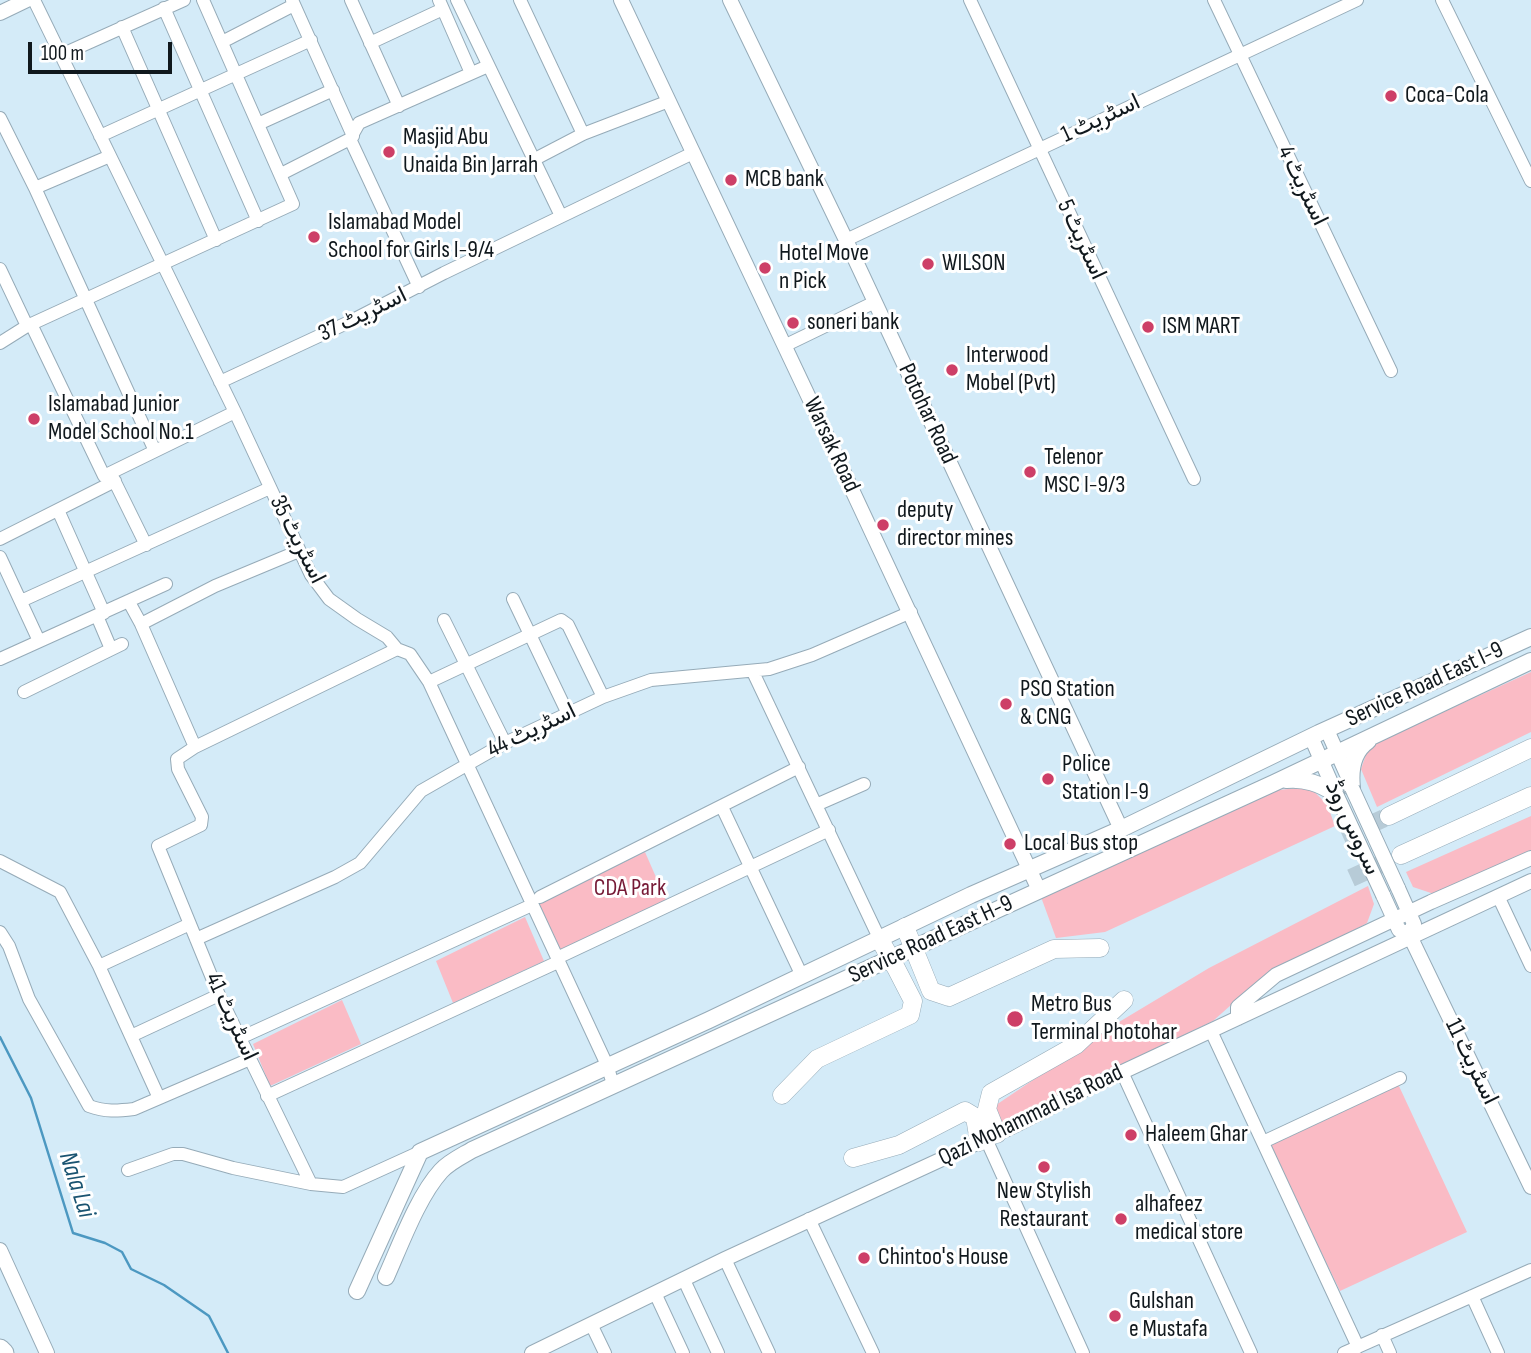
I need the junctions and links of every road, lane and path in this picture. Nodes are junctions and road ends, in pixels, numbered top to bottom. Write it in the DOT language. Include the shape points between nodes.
graph roads {
  1 [pos="27,0"];
  2 [pos="34,0"];
  3 [pos="184,0"];
  4 [pos="203,0"];
  5 [pos="351,0"];
  6 [pos="457,0"];
  7 [pos="520,0"];
  8 [pos="621,0"];
  9 [pos="730,0"];
  10 [pos="970,0"];
  11 [pos="1214,0"];
  12 [pos="1357,0"];
  13 [pos="1442,0"];
  14 [pos="293,3"];
  15 [pos="441,4"];
  16 [pos="164,8"];
  17 [pos="0,13"];
  18 [pos="122,27"];
  19 [pos="311,40"];
  20 [pos="222,42"];
  21 [pos="370,43"];
  22 [pos="1239,54"];
  23 [pos="61,55"];
  24 [pos="488,66"];
  25 [pos="471,73"];
  26 [pos="236,74"];
  27 [pos="200,90"];
  28 [pos="333,90"];
  29 [pos="669,102"];
  30 [pos="399,106"];
  31 [pos="158,109"];
  32 [pos="0,118"];
  33 [pos="258,124"];
  34 [pos="583,134"];
  35 [pos="100,136"];
  36 [pos="352,137"];
  37 [pos="1038,148"];
  38 [pos="693,153"];
  39 [pos="110,156"];
  40 [pos="535,159"];
  41 [pos="281,174"];
  42 [pos="1531,181"];
  43 [pos="34,188"];
  44 [pos="561,216"];
  45 [pos="258,221"];
  46 [pos="216,240"];
  47 [pos="846,240"];
  48 [pos="163,264"];
  49 [pos="0,269"];
  50 [pos="419,287"];
  51 [pos="86,299"];
  52 [pos="875,302"];
  53 [pos="29,325"];
  54 [pos="0,343"];
  55 [pos="784,346"];
  56 [pos="1391,371"];
  57 [pos="220,382"];
  58 [pos="235,412"];
  59 [pos="155,451"];
  60 [pos="113,477"];
  61 [pos="1194,480"];
  62 [pos="270,488"];
  63 [pos="58,510"];
  64 [pos="0,539"];
  65 [pos="146,545"];
  66 [pos="299,551"];
  67 [pos="0,557"];
  68 [pos="86,572"];
  69 [pos="166,584"];
  70 [pos="513,599"];
  71 [pos="21,601"];
  72 [pos="128,602"];
  73 [pos="911,612"];
  74 [pos="101,615"];
  75 [pos="444,620"];
  76 [pos="141,624"];
  77 [pos="529,635"];
  78 [pos="1531,637"];
  79 [pos="39,641"];
  80 [pos="397,649"];
  81 [pos="0,659"];
  82 [pos="1531,661"];
  83 [pos="468,665"];
  84 [pos="753,672"];
  85 [pos="429,682"];
  86 [pos="24,692"];
  87 [pos="603,697"];
  88 [pos="568,713"];
  89 [pos="1319,733"];
  90 [pos="1375,735"];
  91 [pos="505,743"];
  92 [pos="195,747"];
  93 [pos="1531,748"];
  94 [pos="1337,754"];
  95 [pos="1321,761"];
  96 [pos="466,763"];
  97 [pos="799,767"];
  98 [pos="1274,783"];
  99 [pos="864,784"];
  100 [pos="1352,788"];
  101 [pos="1336,794"];
  102 [pos="1531,796"];
  103 [pos="816,805"];
  104 [pos="722,807"];
  105 [pos="1389,817"];
  106 [pos="829,830"];
  107 [pos="1121,830"];
  108 [pos="1401,855"];
  109 [pos="1531,858"];
  110 [pos="0,861"];
  111 [pos="751,868"];
  112 [pos="1029,870"];
  113 [pos="1531,881"];
  114 [pos="1039,891"];
  115 [pos="1498,896"];
  116 [pos="536,901"];
  117 [pos="1409,912"];
  118 [pos="1394,919"];
  119 [pos="190,924"];
  120 [pos="905,928"];
  121 [pos="0,932"];
  122 [pos="1410,935"];
  123 [pos="196,939"];
  124 [pos="880,940"];
  125 [pos="1100,947"];
  126 [pos="914,948"];
  127 [pos="891,958"];
  128 [pos="558,960"];
  129 [pos="99,966"];
  130 [pos="1531,966"];
  131 [pos="802,976"];
  132 [pos="219,995"];
  133 [pos="1124,1000"];
  134 [pos="1238,1018"];
  135 [pos="709,1020"];
  136 [pos="1210,1031"];
  137 [pos="131,1036"];
  138 [pos="240,1038"];
  139 [pos="718,1039"];
  140 [pos="250,1059"];
  141 [pos="607,1065"];
  142 [pos="1122,1072"];
  143 [pos="1400,1078"];
  144 [pos="613,1084"];
  145 [pos="782,1095"];
  146 [pos="268,1096"];
  147 [pos="159,1098"];
  148 [pos="987,1138"];
  149 [pos="1263,1142"];
  150 [pos="419,1152"];
  151 [pos="853,1158"];
  152 [pos="128,1170"];
  153 [pos="442,1170"];
  154 [pos="411,1172"];
  155 [pos="1530,1180"];
  156 [pos="312,1184"];
  157 [pos="810,1219"];
  158 [pos="0,1250"];
  159 [pos="725,1259"];
  160 [pos="1531,1270"];
  161 [pos="386,1278"];
  162 [pos="684,1280"];
  163 [pos="358,1291"];
  164 [pos="655,1293"];
  165 [pos="1472,1296"];
  166 [pos="591,1324"];
  167 [pos="1382,1335"];
  168 [pos="1359,1347"];
  169 [pos="0,1349"];
  170 [pos="550,1349"];
  171 [pos="4,1353"];
  172 [pos="47,1353"];
  173 [pos="532,1353"];
  174 [pos="605,1353"];
  175 [pos="683,1353"];
  176 [pos="718,1353"];
  177 [pos="769,1353"];
  178 [pos="873,1353"];
  179 [pos="1083,1353"];
  180 [pos="1251,1353"];
  181 [pos="1344,1353"];
  182 [pos="1390,1353"];
  183 [pos="1497,1353"];
  1 -- 17 [label="street"];
  2 -- 23 [label="street, اسٹریٹ 35"];
  3 -- 16 [label="street"];
  4 -- 20 [label="street"];
  5 -- 21 [label="street"];
  6 -- 24 [label="street"];
  7 -- 34 [label="street"];
  8 -- 29 [label="street, Warsak Road"];
  9 -- 47 [label="street, Potohar Road"];
  10 -- 37 [label="street, اسٹریٹ 5"];
  11 -- 22 [label="street, اسٹریٹ 4"];
  12 -- 22 [label="street, اسٹریٹ 1"];
  13 -- 42 [label="street"];
  14 -- 19 [label="street"];
  14 -- 20 [label="street"];
  15 -- 21 [label="street"];
  15 -- 25 [label="street"];
  16 -- 18 [label="street"];
  16 -- 27 [label="street"];
  18 -- 23 [label="street"];
  18 -- 31 [label="street"];
  19 -- 26 [label="street"];
  19 -- 28 [label="street"];
  20 -- 26 [label="street"];
  21 -- 30 [label="street"];
  22 -- 37 [label="street, اسٹریٹ 1"];
  22 -- 56 [label="street, اسٹریٹ 4"];
  23 -- 35 [label="street, اسٹریٹ 35"];
  24 -- 25 [label="street"];
  24 -- 40 [label="street"];
  25 -- 30 [label="street"];
  26 -- 27 [label="street"];
  26 -- 33 [label="street"];
  27 -- 31 [label="street"];
  27 -- 45 [label="street"];
  28 -- 33 [label="street"];
  28 -- 36 [label="street"];
  29 -- 34 [label="street"];
  29 -- 38 [label="street, Warsak Road"];
  30 -- 36 [label="street" via="359,123"];
  31 -- 35 [label="street"];
  31 -- 46 [label="street"];
  32 -- 43 [label="street"];
  33 -- 41 [label="street"];
  34 -- 40 [label="street"];
  35 -- 39 [label="street, اسٹریٹ 35"];
  36 -- 41 [label="street"];
  36 -- 50 [label="street"];
  37 -- 47 [label="street, اسٹریٹ 1"];
  37 -- 61 [label="street, اسٹریٹ 5"];
  38 -- 44 [label="street, اسٹریٹ 37"];
  38 -- 55 [label="street, Warsak Road"];
  39 -- 43 [label="street"];
  39 -- 48 [label="street, اسٹریٹ 35"];
  40 -- 44 [label="street"];
  41 -- 45 [label="street" via="293,204"];
  43 -- 51 [label="street"];
  44 -- 50 [label="street, اسٹریٹ 37"];
  45 -- 46 [label="street"];
  46 -- 48 [label="street"];
  47 -- 52 [label="street, Potohar Road"];
  48 -- 51 [label="street"];
  48 -- 57 [label="street, اسٹریٹ 35"];
  49 -- 53 [label="street"];
  50 -- 57 [label="street, اسٹریٹ 37"];
  51 -- 53 [label="street"];
  51 -- 59 [label="street"];
  52 -- 55 [label="street"];
  52 -- 107 [label="street, Potohar Road"];
  53 -- 54 [label="street"];
  53 -- 60 [label="street" via="102,475"];
  55 -- 73 [label="street, Warsak Road"];
  57 -- 58 [label="street, اسٹریٹ 35"];
  58 -- 59 [label="street"];
  58 -- 62 [label="street, اسٹریٹ 35"];
  59 -- 60 [label="street"];
  60 -- 63 [label="street"];
  60 -- 65 [label="street"];
  62 -- 65 [label="street"];
  62 -- 66 [label="street, اسٹریٹ 35"];
  63 -- 64 [label="street"];
  63 -- 68 [label="street"];
  65 -- 68 [label="street"];
  66 -- 76 [label="street"];
  66 -- 80 [label="street, اسٹریٹ 35" via="328,599 387,637"];
  67 -- 71 [label="street"];
  68 -- 71 [label="street"];
  68 -- 74 [label="street"];
  69 -- 72 [label="street"];
  70 -- 77 [label="street"];
  71 -- 79 [label="street"];
  72 -- 74 [label="street"];
  72 -- 76 [label="street"];
  73 -- 84 [label="street, اسٹریٹ 44" via="812,655"];
  73 -- 112 [label="street, Warsak Road"];
  74 -- 79 [label="street"];
  74 -- 86 [label="street" via="116,647"];
  75 -- 83 [label="street"];
  76 -- 92 [label="street"];
  77 -- 83 [label="street"];
  77 -- 87 [label="street" via="564,622"];
  77 -- 88 [label="street"];
  78 -- 89 [label="main road, Service Road East I-9"];
  79 -- 81 [label="street"];
  80 -- 85 [label="street, اسٹریٹ 35" via="410,654"];
  80 -- 92 [label="street"];
  82 -- 90 [label="main road, Service Road East H-9"];
  83 -- 85 [label="street"];
  83 -- 91 [label="street"];
  84 -- 87 [label="street, اسٹریٹ 44" via="650,680"];
  84 -- 97 [label="street"];
  85 -- 96 [label="street, اسٹریٹ 35"];
  87 -- 88 [label="street, اسٹریٹ 44"];
  88 -- 91 [label="street, اسٹریٹ 44"];
  89 -- 94 [label="street, سروس روڈ"];
  89 -- 95 [label="street, سروس روڈ"];
  89 -- 107 [label="main road, Service Road East H-9"];
  90 -- 94 [label="main road, Service Road East H-9"];
  90 -- 100 [label="main road" via="1354,757"];
  91 -- 96 [label="street, اسٹریٹ 44"];
  92 -- 119 [label="street, اسٹریٹ 41" via="176,764 202,817 201,825 158,846"];
  93 -- 105 [label="main road"];
  94 -- 95 [label="main road, Service Road East H-9"];
  94 -- 100 [label="street, سروس روڈ"];
  95 -- 98 [label="main road, Service Road East H-9"];
  95 -- 101 [label="street, سروس روڈ"];
  96 -- 116 [label="street, اسٹریٹ 35"];
  96 -- 123 [label="street, اسٹریٹ 44" via="421,790 360,863"];
  97 -- 103 [label="street"];
  97 -- 104 [label="street"];
  98 -- 101 [label="main road" via="1307,780"];
  98 -- 114 [label="main road, Service Road East H-9"];
  99 -- 103 [label="street"];
  100 -- 117 [label="street, سروس روڈ, bridge"];
  101 -- 118 [label="street, سروس روڈ, bridge"];
  102 -- 108 [label="main road"];
  103 -- 106 [label="street"];
  104 -- 111 [label="street"];
  104 -- 116 [label="street"];
  106 -- 111 [label="street"];
  106 -- 124 [label="street"];
  107 -- 112 [label="main road, Service Road East H-9"];
  109 -- 117 [label="street"];
  110 -- 129 [label="street" via="60,892"];
  111 -- 128 [label="street"];
  111 -- 131 [label="street"];
  112 -- 114 [label="street, Warsak Road"];
  112 -- 120 [label="main road, Service Road East H-9"];
  113 -- 115 [label="street, Qazi Mohammad Isa Road"];
  114 -- 126 [label="main road, Service Road East H-9"];
  115 -- 122 [label="street, Qazi Mohammad Isa Road"];
  115 -- 130 [label="street"];
  116 -- 128 [label="street, اسٹریٹ 35"];
  116 -- 138 [label="street"];
  117 -- 118 [label="street"];
  117 -- 122 [label="street, سروس روڈ" via="1414,924"];
  118 -- 122 [label="street, سروس روڈ" via="1399,930"];
  118 -- 134 [label="street" via="1272,978 1238,1007"];
  119 -- 123 [label="street, اسٹریٹ 41"];
  119 -- 129 [label="street"];
  120 -- 124 [label="main road, Service Road East H-9"];
  120 -- 126 [label="main road"];
  121 -- 147 [label="street" via="29,999 89,1106 119,1112"];
  122 -- 134 [label="street, Qazi Mohammad Isa Road"];
  122 -- 155 [label="street, اسٹریٹ 11"];
  123 -- 132 [label="street, اسٹریٹ 41"];
  124 -- 127 [label="main road"];
  124 -- 131 [label="main road, Service Road East H-9"];
  125 -- 126 [label="main road" via="1054,949 949,997 931,991"];
  126 -- 127 [label="main road, Service Road East H-9"];
  127 -- 139 [label="main road, Service Road East H-9"];
  127 -- 145 [label="main road" via="913,1001 910,1015 817,1059"];
  128 -- 141 [label="street, اسٹریٹ 35"];
  128 -- 146 [label="street"];
  129 -- 137 [label="street"];
  131 -- 135 [label="main road, Service Road East H-9"];
  132 -- 137 [label="street"];
  132 -- 138 [label="street, اسٹریٹ 41"];
  133 -- 148 [label="main road" via="1076,1045 991,1093"];
  134 -- 136 [label="street, Qazi Mohammad Isa Road"];
  135 -- 139 [label="main road"];
  135 -- 141 [label="main road, Service Road East H-9"];
  136 -- 142 [label="street, Qazi Mohammad Isa Road"];
  136 -- 149 [label="street"];
  137 -- 147 [label="street"];
  138 -- 140 [label="street, اسٹریٹ 41"];
  139 -- 144 [label="main road, Service Road East H-9"];
  140 -- 146 [label="street, اسٹریٹ 41"];
  140 -- 147 [label="street"];
  141 -- 144 [label="street, اسٹریٹ 35"];
  141 -- 150 [label="main road, Service Road East H-9"];
  142 -- 148 [label="street, Qazi Mohammad Isa Road"];
  142 -- 180 [label="street"];
  143 -- 149 [label="street"];
  144 -- 153 [label="main road, Service Road East H-9" via="472,1150"];
  146 -- 156 [label="street, اسٹریٹ 41"];
  148 -- 151 [label="main road" via="975,1117 965,1111 899,1146"];
  148 -- 157 [label="street, Qazi Mohammad Isa Road"];
  148 -- 179 [label="street"];
  149 -- 168 [label="street"];
  150 -- 154 [label="main road"];
  150 -- 156 [label="street" via="343,1187"];
  152 -- 156 [label="street" via="183,1154"];
  153 -- 154 [label="main road"];
  153 -- 161 [label="main road, Service Road East H-9"];
  154 -- 163 [label="main road"];
  157 -- 159 [label="street, Qazi Mohammad Isa Road"];
  157 -- 178 [label="street"];
  158 -- 172 [label="street"];
  159 -- 162 [label="street, Qazi Mohammad Isa Road"];
  159 -- 177 [label="street"];
  160 -- 165 [label="street"];
  162 -- 164 [label="street, Qazi Mohammad Isa Road"];
  162 -- 176 [label="street"];
  164 -- 166 [label="street, Qazi Mohammad Isa Road"];
  164 -- 175 [label="street"];
  165 -- 167 [label="street"];
  165 -- 183 [label="street"];
  166 -- 170 [label="street, Qazi Mohammad Isa Road"];
  166 -- 174 [label="street"];
  167 -- 168 [label="street"];
  167 -- 182 [label="street"];
  168 -- 181 [label="street"];
  169 -- 171 [label="highway"];
  170 -- 173 [label="street, Qazi Mohammad Isa Road"];
}
